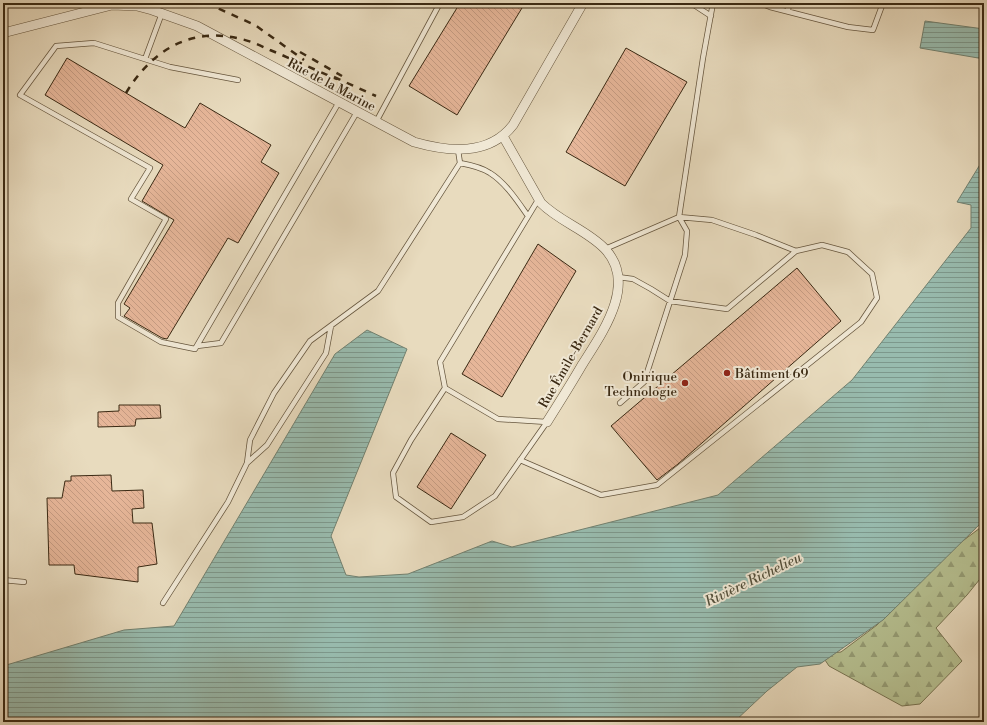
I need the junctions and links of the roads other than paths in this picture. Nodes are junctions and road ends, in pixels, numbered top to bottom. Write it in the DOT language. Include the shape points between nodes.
graph roads {
  1 [pos="440,3"];
  2 [pos="583,3"];
  3 [pos="691,3"];
  4 [pos="713,3"];
  5 [pos="760,3"];
  6 [pos="789,3"];
  7 [pos="884,3"];
  8 [pos="956,3"];
  9 [pos="967,3"];
  10 [pos="788,11"];
  11 [pos="162,13"];
  12 [pos="711,16"];
  13 [pos="3,32"];
  14 [pos="145,59"];
  15 [pos="238,80"];
  16 [pos="339,102"];
  17 [pos="357,112"];
  18 [pos="376,122"];
  19 [pos="503,136"];
  20 [pos="458,150"];
  21 [pos="460,163"];
  22 [pos="538,200"];
  23 [pos="528,216"];
  24 [pos="679,217"];
  25 [pos="605,249"];
  26 [pos="796,251"];
  27 [pos="618,277"];
  28 [pos="670,301"];
  29 [pos="331,326"];
  30 [pos="197,346"];
  31 [pos="445,388"];
  32 [pos="620,404"];
  33 [pos="547,422"];
  34 [pos="520,460"];
  35 [pos="247,463"];
  36 [pos="3,580"];
  37 [pos="24,582"];
  38 [pos="163,603"];
  1 -- 18 [label="lane"];
  2 -- 19 [label="street, Rue de la Marine" via="513,125"];
  3 -- 12 [label="lane"];
  4 -- 12 [label="lane"];
  5 -- 10 [label="lane"];
  6 -- 10 [label="lane"];
  7 -- 10 [label="lane" via="873,30 848,27"];
  8 -- 9 [label="lane"];
  11 -- 13 [label="street, Rue de la Marine" via="137,6 112,5"];
  11 -- 14 [label="lane"];
  11 -- 16 [label="street, Rue de la Marine" via="197,26"];
  12 -- 24 [label="lane"];
  14 -- 15 [label="lane" via="170,67"];
  14 -- 30 [label="lane" via="94,43 56,46 20,95 150,168 131,199 166,219 118,303 118,317 161,342 195,349"];
  16 -- 17 [label="street, Rue de la Marine"];
  16 -- 30 [label="lane"];
  17 -- 18 [label="street, Rue de la Marine"];
  17 -- 30 [label="lane" via="221,343"];
  18 -- 20 [label="street, Rue de la Marine" via="414,142"];
  19 -- 20 [label="street, Rue de la Marine" via="479,147"];
  19 -- 22 [label="street, Rue Émile-Bernard"];
  20 -- 21 [label="lane"];
  21 -- 23 [label="lane" via="476,166 491,173 510,192"];
  21 -- 29 [label="lane" via="378,291"];
  22 -- 23 [label="lane"];
  22 -- 25 [label="street, Rue Émile-Bernard"];
  23 -- 31 [label="lane" via="440,362"];
  24 -- 25 [label="lane"];
  24 -- 26 [label="lane" via="712,220"];
  24 -- 28 [label="lane" via="687,231 685,255"];
  25 -- 27 [label="street, Rue Émile-Bernard" via="612,257"];
  26 -- 28 [label="lane" via="727,309"];
  26 -- 34 [label="lane" via="822,245 848,252 872,274 877,298 861,322 657,485 601,495"];
  27 -- 28 [label="lane" via="633,279"];
  27 -- 33 [label="street, Rue Émile-Bernard" via="617,298 607,324"];
  28 -- 32 [label="lane" via="644,382"];
  29 -- 35 [label="lane" via="326,353 267,445"];
  29 -- 35 [label="lane" via="310,341 274,392 250,440"];
  31 -- 33 [label="lane" via="498,419"];
  31 -- 34 [label="lane" via="393,473 396,497 431,522 463,517 495,496"];
  33 -- 34 [label="lane"];
  35 -- 38 [label="lane" via="228,502"];
  36 -- 37 [label="lane"];
}
